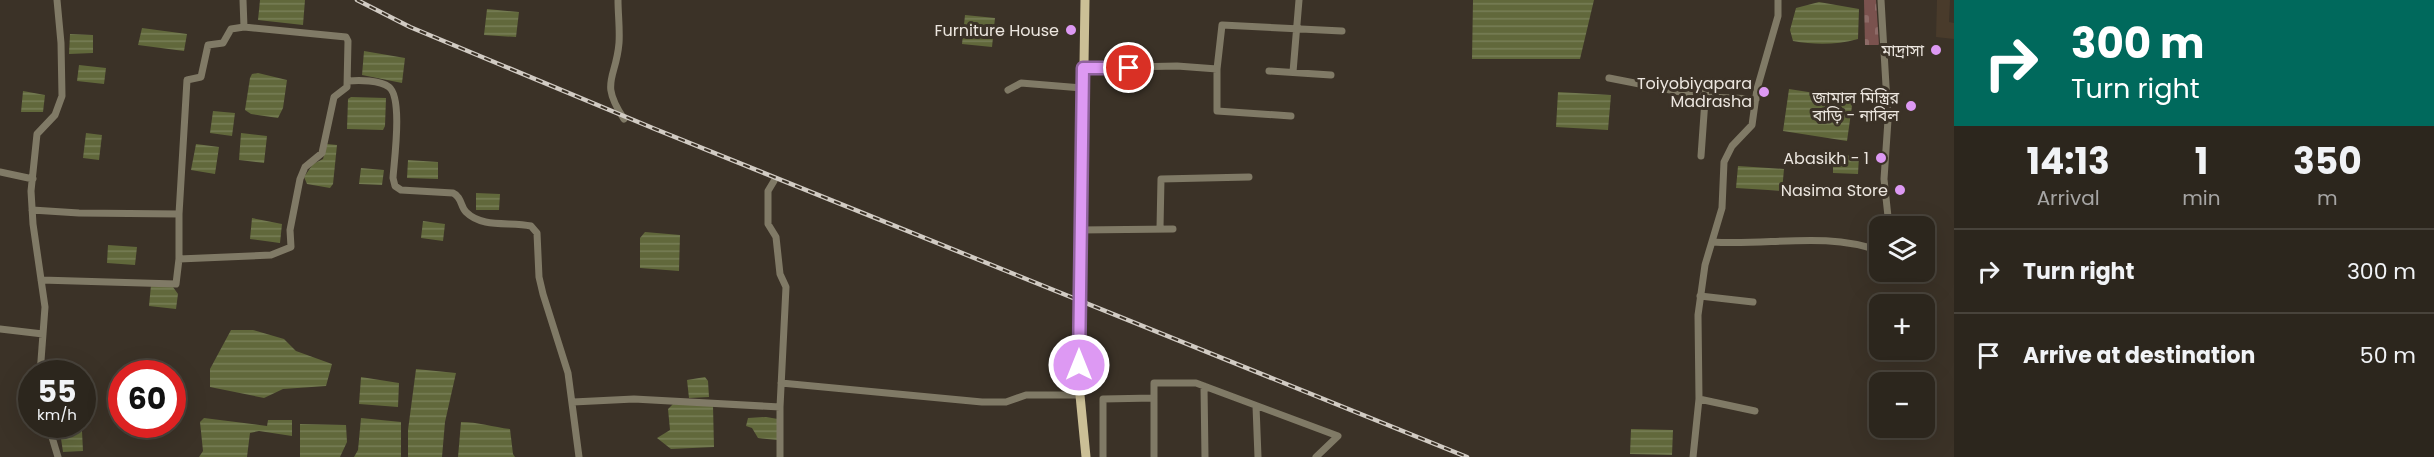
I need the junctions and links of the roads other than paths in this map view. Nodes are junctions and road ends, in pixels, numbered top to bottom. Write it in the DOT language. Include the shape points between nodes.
graph roads {
  1 [pos="57,0"];
  2 [pos="243,0"];
  3 [pos="618,0"];
  4 [pos="1085,0"];
  5 [pos="1299,0"];
  6 [pos="1778,0"];
  7 [pos="1881,0"];
  8 [pos="244,27"];
  9 [pos="1296,28"];
  10 [pos="1342,31"];
  11 [pos="1083,68"];
  12 [pos="1217,69"];
  13 [pos="1269,71"];
  14 [pos="1293,72"];
  15 [pos="1331,75"];
  16 [pos="1609,78"];
  17 [pos="348,81"];
  18 [pos="1706,86"];
  19 [pos="1082,88"];
  20 [pos="1008,90"];
  21 [pos="1706,97"];
  22 [pos="1756,99"];
  23 [pos="1292,116"];
  24 [pos="624,119"];
  25 [pos="1701,156"];
  26 [pos="0,172"];
  27 [pos="1249,177"];
  28 [pos="33,178"];
  29 [pos="774,181"];
  30 [pos="32,210"];
  31 [pos="179,214"];
  32 [pos="1888,216"];
  33 [pos="1160,228"];
  34 [pos="1173,228"];
  35 [pos="1080,230"];
  36 [pos="1712,242"];
  37 [pos="1869,248"];
  38 [pos="179,259"];
  39 [pos="41,280"];
  40 [pos="1700,296"];
  41 [pos="1753,302"];
  42 [pos="0,329"];
  43 [pos="43,334"];
  44 [pos="41,360"];
  45 [pos="781,383"];
  46 [pos="1204,386"];
  47 [pos="1080,394"];
  48 [pos="1154,398"];
  49 [pos="1699,399"];
  50 [pos="573,402"];
  51 [pos="1256,406"];
  52 [pos="780,407"];
  53 [pos="1755,411"];
  54 [pos="52,438"];
  55 [pos="58,457"];
  56 [pos="579,457"];
  57 [pos="780,457"];
  58 [pos="1086,457"];
  59 [pos="1103,457"];
  60 [pos="1154,457"];
  61 [pos="1205,457"];
  62 [pos="1258,457"];
  63 [pos="1316,457"];
  64 [pos="1693,457"];
  1 -- 28 [label="street" via="62,96 55,115 37,134"];
  2 -- 8 [label="street"];
  3 -- 24 [label="street" via="619,44 609,78 614,103"];
  4 -- 11 [label="main road"];
  5 -- 9 [label="street"];
  6 -- 22 [label="street" via="1778,16"];
  7 -- 32 [label="street" via="1888,120 1884,179"];
  8 -- 17 [label="street" via="346,38"];
  8 -- 31 [label="street" via="231,29 224,43 208,45 201,77 188,80"];
  9 -- 10 [label="street"];
  9 -- 12 [label="street" via="1222,26"];
  9 -- 14 [label="street"];
  11 -- 12 [label="street"];
  11 -- 19 [label="main road"];
  12 -- 23 [label="street" via="1217,111"];
  13 -- 14 [label="street"];
  14 -- 15 [label="street"];
  16 -- 21 [label="street"];
  17 -- 38 [label="street" via="347,87 334,97 322,153 305,167 300,179 290,230 291,247 271,255"];
  17 -- 50 [label="street" via="384,85 395,96 395,186 401,190 453,192 465,212 473,217 495,224 531,226 537,233 539,277"];
  18 -- 21 [label="street"];
  19 -- 20 [label="street" via="1021,84"];
  19 -- 35 [label="main road"];
  21 -- 22 [label="street"];
  21 -- 25 [label="street"];
  22 -- 36 [label="street" via="1752,124 1732,146 1724,162 1722,208"];
  26 -- 28 [label="street"];
  27 -- 33 [label="street" via="1161,179"];
  28 -- 30 [label="street"];
  29 -- 45 [label="street" via="768,191 768,224 776,237 780,274 786,287"];
  30 -- 31 [label="street"];
  30 -- 39 [label="street"];
  31 -- 38 [label="street"];
  33 -- 34 [label="street"];
  33 -- 35 [label="street"];
  35 -- 47 [label="main road"];
  36 -- 37 [label="street" via="1832,239"];
  36 -- 40 [label="street"];
  38 -- 39 [label="street" via="176,284"];
  39 -- 43 [label="street"];
  40 -- 41 [label="street"];
  40 -- 49 [label="street" via="1696,360"];
  42 -- 43 [label="street"];
  43 -- 44 [label="street"];
  45 -- 47 [label="street" via="982,402 1006,402 1026,395"];
  45 -- 52 [label="street"];
  46 -- 48 [label="street" via="1154,383"];
  46 -- 51 [label="street"];
  46 -- 61 [label="street"];
  47 -- 58 [label="main road"];
  48 -- 59 [label="street" via="1103,399"];
  48 -- 60 [label="street"];
  49 -- 53 [label="street"];
  49 -- 64 [label="street"];
  50 -- 52 [label="street" via="634,399"];
  50 -- 56 [label="street"];
  51 -- 62 [label="street"];
  51 -- 63 [label="street" via="1338,436"];
  52 -- 57 [label="street"];
  54 -- 55 [label="street"];
}
